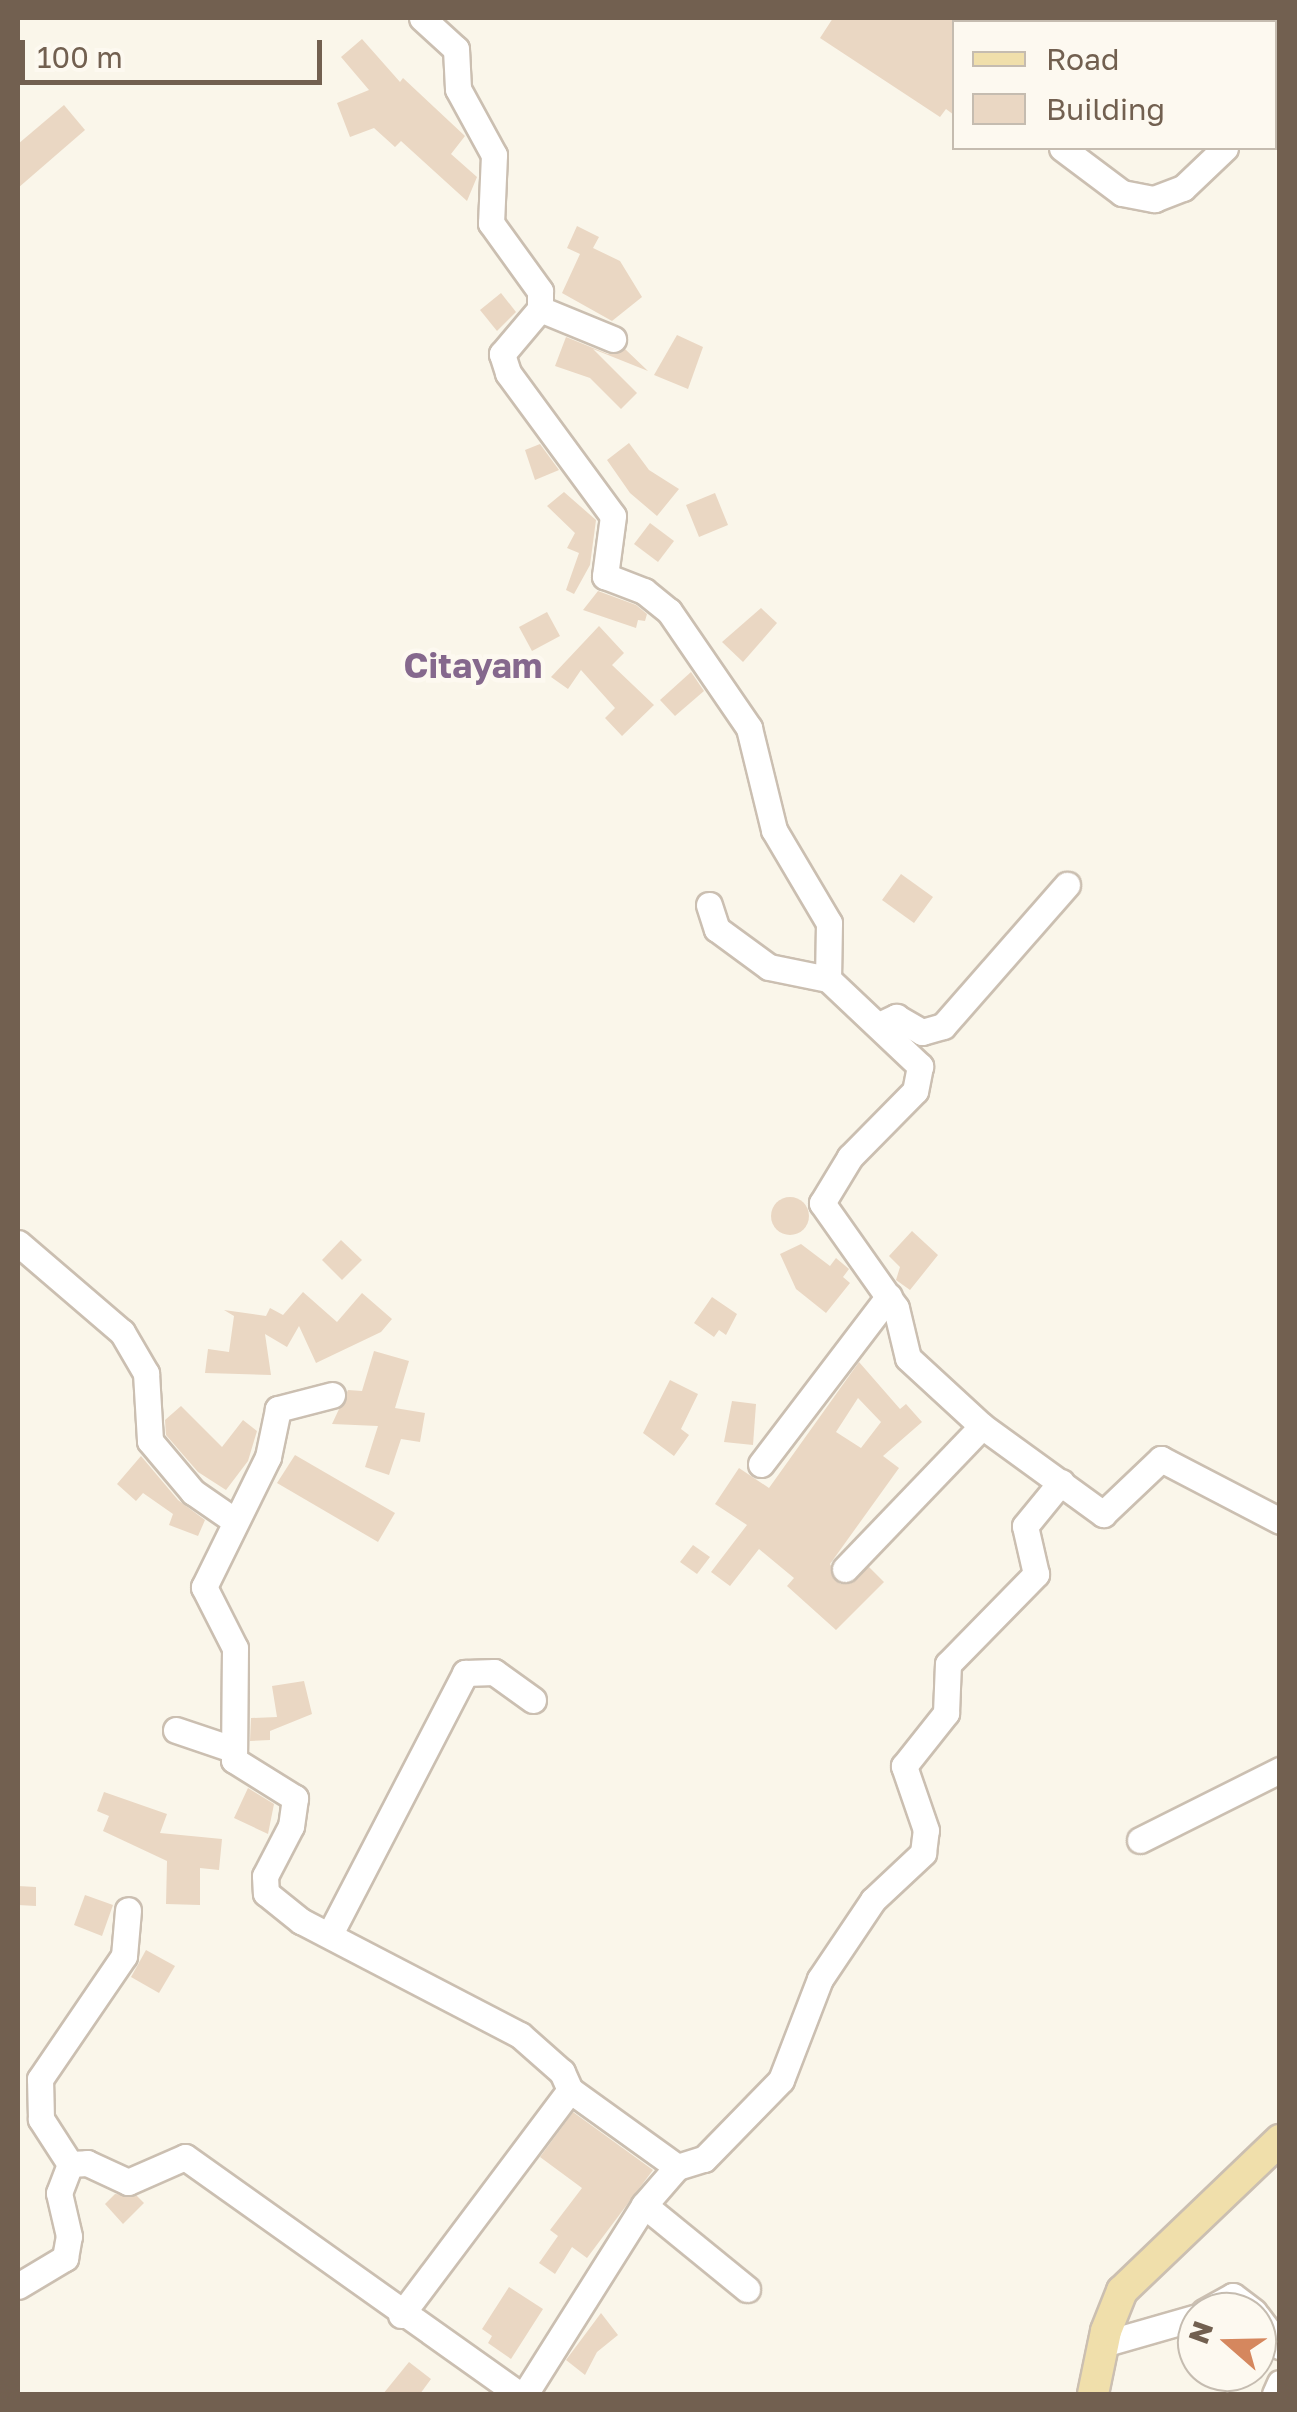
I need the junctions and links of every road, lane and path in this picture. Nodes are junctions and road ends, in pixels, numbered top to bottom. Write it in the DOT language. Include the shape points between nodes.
graph roads {
  1 [pos="422,18"];
  2 [pos="1065,150"];
  3 [pos="1223,150"];
  4 [pos="540,309"];
  5 [pos="613,339"];
  6 [pos="1067,885"];
  7 [pos="708,905"];
  8 [pos="828,979"];
  9 [pos="881,1024"];
  10 [pos="18,1243"];
  11 [pos="889,1296"];
  12 [pos="332,1395"];
  13 [pos="982,1426"];
  14 [pos="761,1464"];
  15 [pos="1061,1482"];
  16 [pos="235,1520"];
  17 [pos="1280,1521"];
  18 [pos="845,1569"];
  19 [pos="533,1700"];
  20 [pos="176,1730"];
  21 [pos="232,1748"];
  22 [pos="1280,1770"];
  23 [pos="1140,1840"];
  24 [pos="128,1910"];
  25 [pos="331,1932"];
  26 [pos="570,2090"];
  27 [pos="1280,2140"];
  28 [pos="70,2164"];
  29 [pos="678,2166"];
  30 [pos="644,2205"];
  31 [pos="18,2286"];
  32 [pos="747,2288"];
  33 [pos="401,2315"];
  34 [pos="1177,2323"];
  35 [pos="1102,2344"];
  36 [pos="1280,2383"];
  37 [pos="494,2387"];
  38 [pos="522,2394"];
  39 [pos="1094,2394"];
  40 [pos="1275,2394"];
  1 -- 4 [label="street" via="456,48 458,88 494,155 491,223 527,267"];
  2 -- 3 [label="street" via="1122,194 1154,199 1184,188"];
  4 -- 5 [label="street"];
  4 -- 8 [label="street" via="502,354 508,373 613,516 606,576 644,591 668,612 749,728 774,830 829,922"];
  6 -- 9 [label="street" via="943,1026 922,1032 896,1017"];
  7 -- 8 [label="street" via="717,929 768,966"];
  8 -- 9 [label="street"];
  9 -- 11 [label="street" via="920,1066 920,1082 850,1157 822,1203"];
  10 -- 16 [label="street" via="122,1332 146,1373 150,1441 193,1492"];
  11 -- 13 [label="street" via="908,1358"];
  11 -- 14 [label="street"];
  12 -- 16 [label="street" via="278,1409 274,1444"];
  13 -- 15 [label="street"];
  13 -- 18 [label="street"];
  15 -- 17 [label="street" via="1104,1514 1152,1463 1167,1460"];
  15 -- 29 [label="street" via="1025,1526 1036,1574 948,1664 946,1713 904,1766 926,1830 923,1853 873,1900 820,1979 781,2080 704,2159"];
  16 -- 21 [label="street" via="206,1575 204,1594 235,1648"];
  19 -- 25 [label="street" via="494,1672 465,1673"];
  20 -- 21 [label="street"];
  21 -- 25 [label="street" via="241,1768 268,1776 296,1798 292,1826 265,1876 266,1893 286,1912"];
  22 -- 23 [label="street"];
  24 -- 28 [label="street" via="124,1956 40,2078 41,2119"];
  25 -- 26 [label="street" via="520,2035 562,2072"];
  26 -- 29 [label="street"];
  26 -- 33 [label="street"];
  27 -- 35 [label="main road" via="1138,2272 1122,2291"];
  28 -- 31 [label="street" via="59,2193 68,2236 65,2258"];
  28 -- 33 [label="street" via="87,2163 128,2182 175,2157 196,2161"];
  29 -- 30 [label="street"];
  30 -- 32 [label="street"];
  30 -- 38 [label="street"];
  33 -- 37 [label="street"];
  34 -- 35 [label="street"];
  35 -- 39 [label="main road"];
  36 -- 40 [label="street"];
  37 -- 38 [label="street"];
}
